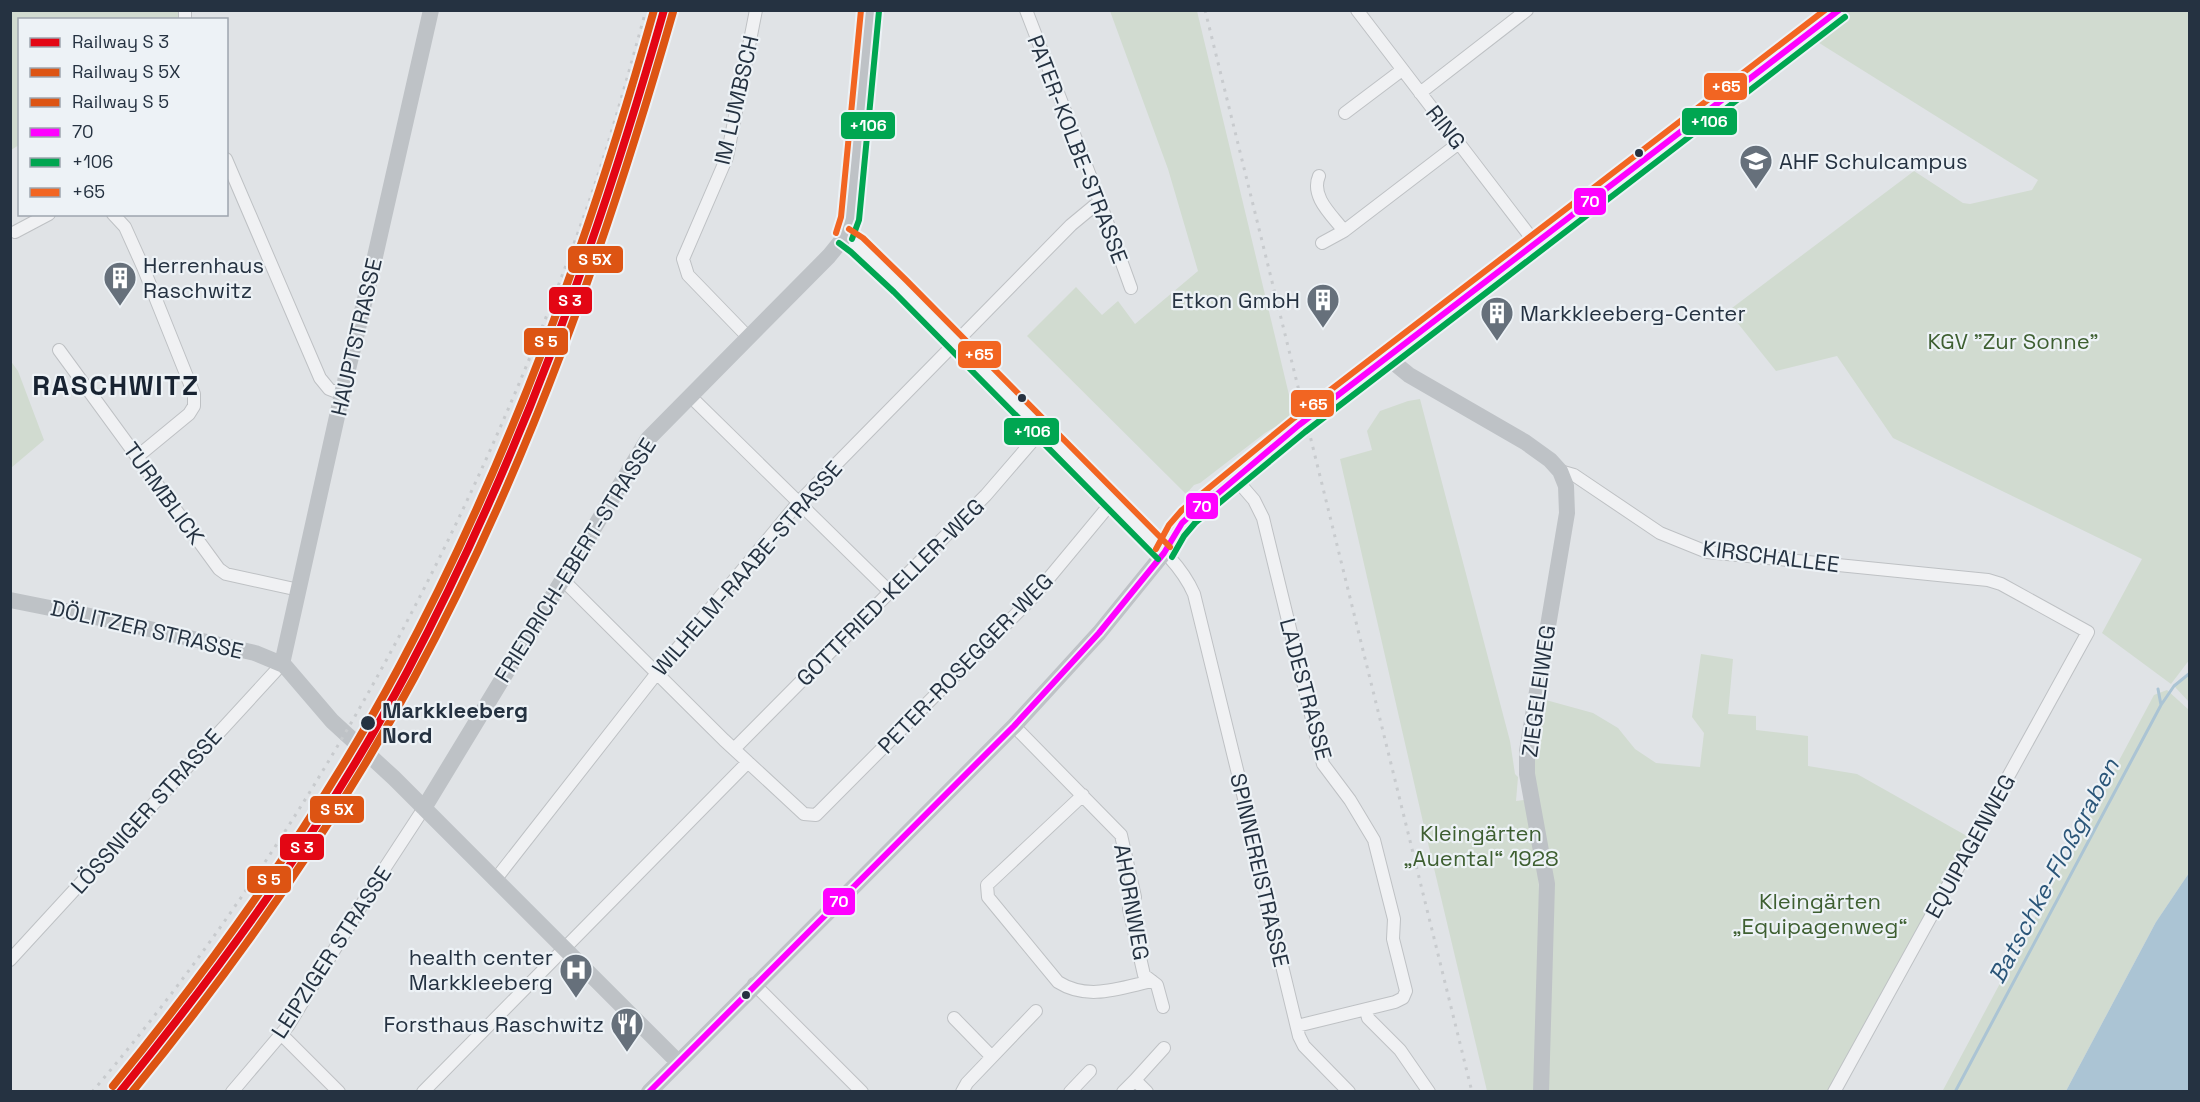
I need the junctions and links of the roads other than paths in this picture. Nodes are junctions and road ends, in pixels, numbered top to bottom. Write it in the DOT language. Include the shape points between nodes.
graph roads {
  1 [pos="430,10"];
  2 [pos="756,10"];
  3 [pos="870,10"];
  4 [pos="1026,10"];
  5 [pos="1357,10"];
  6 [pos="1527,10"];
  7 [pos="1840,10"];
  8 [pos="1402,70"];
  9 [pos="1420,93"];
  10 [pos="1345,113"];
  11 [pos="1459,143"];
  12 [pos="228,164"];
  13 [pos="1319,176"];
  14 [pos="1100,201"];
  15 [pos="45,216"];
  16 [pos="115,216"];
  17 [pos="1344,231"];
  18 [pos="15,232"];
  19 [pos="844,236"];
  20 [pos="1322,243"];
  21 [pos="1536,244"];
  22 [pos="1131,288"];
  23 [pos="748,337"];
  24 [pos="955,343"];
  25 [pos="59,350"];
  26 [pos="1387,357"];
  27 [pos="342,394"];
  28 [pos="690,396"];
  29 [pos="1042,430"];
  30 [pos="138,456"];
  31 [pos="1560,471"];
  32 [pos="1234,478"];
  33 [pos="1112,502"];
  34 [pos="798,503"];
  35 [pos="1164,553"];
  36 [pos="562,579"];
  37 [pos="299,590"];
  38 [pos="890,592"];
  39 [pos="10,600"];
  40 [pos="292,625"];
  41 [pos="2088,632"];
  42 [pos="255,653"];
  43 [pos="282,664"];
  44 [pos="657,673"];
  45 [pos="1014,726"];
  46 [pos="735,749"];
  47 [pos="748,762"];
  48 [pos="1083,795"];
  49 [pos="424,808"];
  50 [pos="495,880"];
  51 [pos="564,949"];
  52 [pos="10,960"];
  53 [pos="1152,981"];
  54 [pos="754,984"];
  55 [pos="1163,1007"];
  56 [pos="1366,1010"];
  57 [pos="1036,1011"];
  58 [pos="954,1018"];
  59 [pos="1297,1026"];
  60 [pos="281,1034"];
  61 [pos="1164,1048"];
  62 [pos="992,1057"];
  63 [pos="677,1061"];
  64 [pos="1090,1071"];
  65 [pos="1135,1080"];
  66 [pos="232,1092"];
  67 [pos="339,1092"];
  68 [pos="423,1092"];
  69 [pos="649,1092"];
  70 [pos="862,1092"];
  71 [pos="962,1092"];
  72 [pos="1070,1092"];
  73 [pos="1123,1092"];
  74 [pos="1147,1092"];
  75 [pos="1349,1092"];
  76 [pos="1429,1092"];
  77 [pos="1541,1092"];
  78 [pos="1834,1092"];
  1 -- 27 [label="main road, HAUPTSTRASSE"];
  2 -- 23 [label="street, IM LUMBSCH" via="727,157 683,259 688,275"];
  3 -- 19 [label="main road, FRIEDRICH-EBERT-STRASSE" via="850,219"];
  4 -- 14 [label="street, PATER-KOLBE-STRASSE"];
  5 -- 8 [label="street, RING"];
  6 -- 9 [label="street"];
  7 -- 21 [label="main road"];
  8 -- 9 [label="street, RING"];
  8 -- 10 [label="street"];
  9 -- 11 [label="street, RING"];
  11 -- 17 [label="street"];
  11 -- 21 [label="street, RING"];
  12 -- 27 [label="street" via="320,378 329,389"];
  13 -- 17 [label="street" via="1322,204"];
  14 -- 22 [label="street, PATER-KOLBE-STRASSE"];
  14 -- 24 [label="street, WILHELM-RAABE-STRASSE" via="1071,225"];
  15 -- 18 [label="street"];
  16 -- 30 [label="street" via="125,227 143,267 194,394 189,414"];
  17 -- 20 [label="street"];
  19 -- 23 [label="main road, FRIEDRICH-EBERT-STRASSE"];
  19 -- 24 [label="street, SPINNEREISTRASSE"];
  21 -- 26 [label="main road"];
  23 -- 28 [label="main road, FRIEDRICH-EBERT-STRASSE"];
  24 -- 29 [label="street, SPINNEREISTRASSE"];
  24 -- 34 [label="street, WILHELM-RAABE-STRASSE"];
  25 -- 30 [label="street, TURMBLICK"];
  26 -- 31 [label="main road, KIRSCHALLEE" via="1409,375 1526,442"];
  26 -- 32 [label="main road, bridge"];
  27 -- 37 [label="main road, HAUPTSTRASSE"];
  28 -- 34 [label="street"];
  28 -- 36 [label="main road, FRIEDRICH-EBERT-STRASSE" via="641,449"];
  29 -- 33 [label="street, SPINNEREISTRASSE"];
  29 -- 38 [label="street, GOTTFRIED-KELLER-WEG" via="986,495"];
  30 -- 37 [label="street, TURMBLICK" via="219,569 226,574"];
  31 -- 41 [label="street, KIRSCHALLEE" via="1574,475 1660,533 1707,552 1988,580"];
  31 -- 77 [label="main road, ZIEGELEIWEG" via="1566,486 1567,513 1527,751 1527,774 1547,884"];
  32 -- 35 [label="main road" via="1209,501 1189,532"];
  32 -- 56 [label="street, LADESTRASSE" via="1254,500 1263,518 1323,765 1374,840 1394,919 1393,939 1406,991 1403,998"];
  33 -- 35 [label="street, SPINNEREISTRASSE"];
  33 -- 47 [label="street, PETER-ROSEGGER-WEG" via="1034,596 816,815 804,814"];
  34 -- 38 [label="street"];
  34 -- 44 [label="street, WILHELM-RAABE-STRASSE"];
  35 -- 45 [label="main road" via="1099,633"];
  35 -- 59 [label="street, SPINNEREISTRASSE" via="1189,582 1197,602"];
  36 -- 44 [label="street"];
  36 -- 49 [label="main road, FRIEDRICH-EBERT-STRASSE"];
  37 -- 40 [label="main road, HAUPTSTRASSE"];
  38 -- 46 [label="street, GOTTFRIED-KELLER-WEG"];
  39 -- 42 [label="main road, DÖLITZER STRASSE"];
  40 -- 42 [label="main road" via="277,642"];
  40 -- 43 [label="main road, HAUPTSTRASSE"];
  41 -- 78 [label="street, EQUIPAGENWEG"];
  42 -- 43 [label="main road, DÖLITZER STRASSE"];
  43 -- 49 [label="main road" via="332,721"];
  43 -- 52 [label="street, LÖSSNIGER STRASSE"];
  44 -- 46 [label="street"];
  44 -- 50 [label="street, WILHELM-RAABE-STRASSE"];
  45 -- 48 [label="street, AHORNWEG"];
  45 -- 54 [label="main road"];
  46 -- 47 [label="street"];
  47 -- 51 [label="street"];
  48 -- 53 [label="street, AHORNWEG" via="1121,835 1135,897 1129,909 1144,975"];
  48 -- 53 [label="street" via="987,885 988,897 1058,982 1068,988 1095,993"];
  49 -- 50 [label="main road"];
  49 -- 60 [label="street, LEIPZIGER STRASSE"];
  50 -- 51 [label="main road"];
  51 -- 63 [label="main road"];
  51 -- 68 [label="street"];
  53 -- 55 [label="street, AHORNWEG" via="1157,985"];
  54 -- 63 [label="main road"];
  54 -- 70 [label="street"];
  56 -- 59 [label="street"];
  56 -- 76 [label="street" via="1368,1018 1400,1050"];
  57 -- 62 [label="street"];
  58 -- 62 [label="street"];
  59 -- 75 [label="street, SPINNEREISTRASSE" via="1304,1046"];
  60 -- 66 [label="street, LEIPZIGER STRASSE"];
  60 -- 67 [label="street"];
  61 -- 65 [label="street"];
  62 -- 71 [label="street"];
  63 -- 69 [label="main road"];
  64 -- 72 [label="street"];
  65 -- 73 [label="street"];
  65 -- 74 [label="street"];
}
